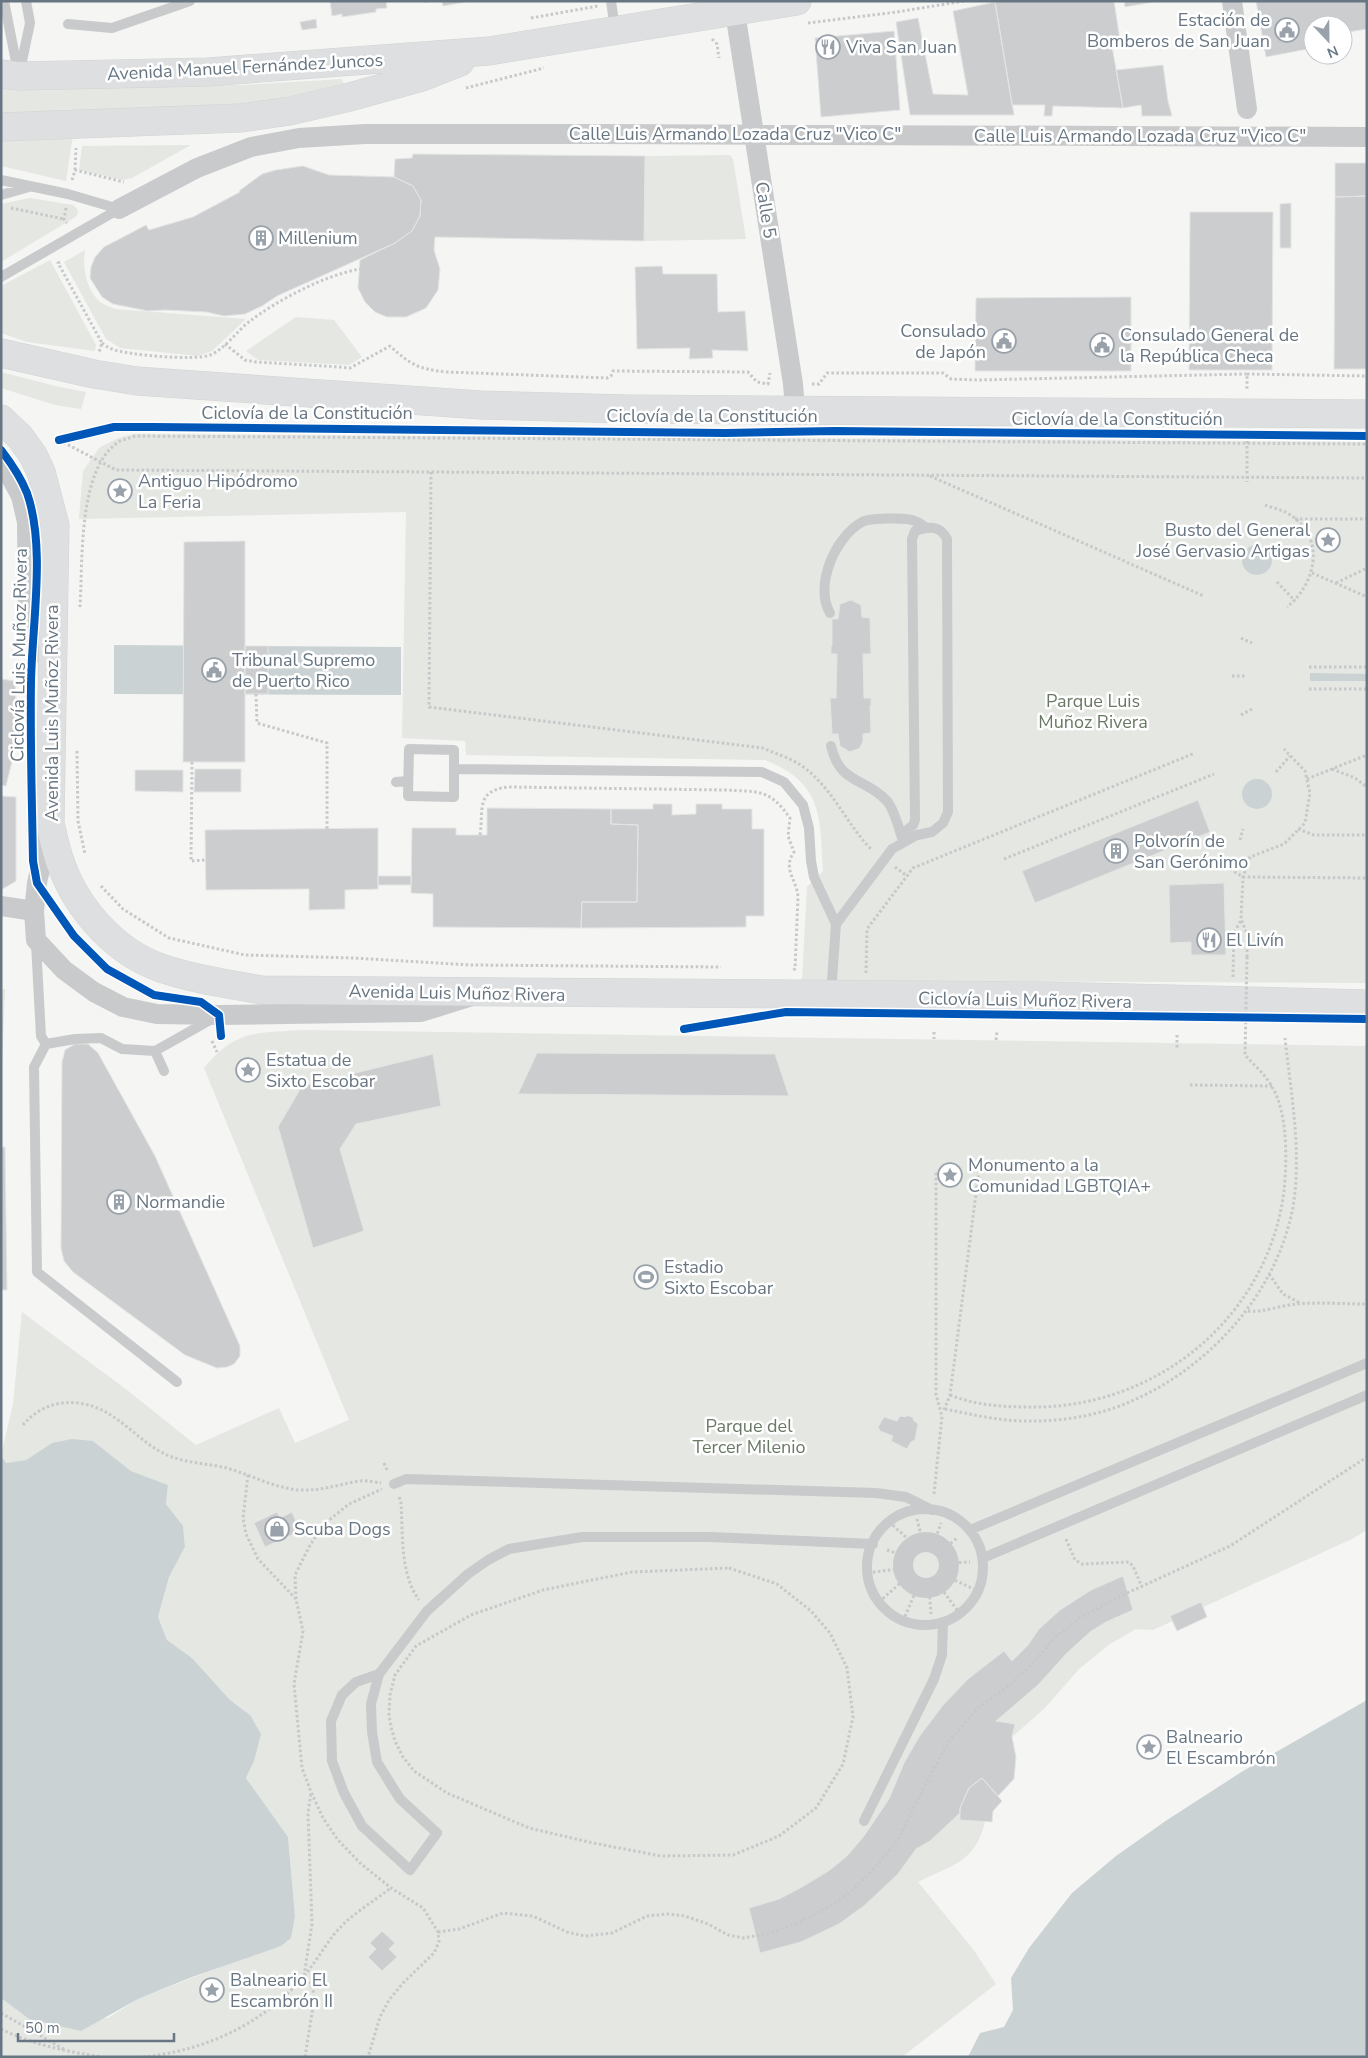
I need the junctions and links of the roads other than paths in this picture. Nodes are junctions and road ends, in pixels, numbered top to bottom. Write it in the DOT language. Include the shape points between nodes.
graph roads {
  1 [pos="4,1"];
  2 [pos="26,1"];
  3 [pos="190,1"];
  4 [pos="611,1"];
  5 [pos="1232,1"];
  6 [pos="802,12"];
  7 [pos="68,24"];
  8 [pos="736,24"];
  9 [pos="616,30"];
  10 [pos="489,51"];
  11 [pos="10,75"];
  12 [pos="1247,109"];
  13 [pos="1,128"];
  14 [pos="754,135"];
  15 [pos="1367,137"];
  16 [pos="1,180"];
  17 [pos="31,186"];
  18 [pos="1,195"];
  19 [pos="119,209"];
  20 [pos="1,277"];
  21 [pos="1,353"];
  22 [pos="798,408"];
  23 [pos="1367,414"];
  24 [pos="1,419"];
  25 [pos="1,459"];
  26 [pos="925,527"];
  27 [pos="830,613"];
  28 [pos="52,665"];
  29 [pos="831,746"];
  30 [pos="454,769"];
  31 [pos="408,781"];
  32 [pos="396,782"];
  33 [pos="50,823"];
  34 [pos="903,842"];
  35 [pos="1,906"];
  36 [pos="34,911"];
  37 [pos="836,924"];
  38 [pos="36,940"];
  39 [pos="482,993"];
  40 [pos="831,995"];
  41 [pos="1367,1004"];
  42 [pos="219,1015"];
  43 [pos="46,1044"];
  44 [pos="155,1050"];
  45 [pos="164,1071"];
  46 [pos="1367,1363"];
  47 [pos="177,1382"];
  48 [pos="1367,1395"];
  49 [pos="394,1484"];
  50 [pos="932,1510"];
  51 [pos="970,1530"];
  52 [pos="872,1544"];
  53 [pos="983,1559"];
  54 [pos="927,1577"];
  55 [pos="943,1622"];
  56 [pos="378,1674"];
  57 [pos="864,1822"];
  1 -- 11 [label="lane"];
  2 -- 11 [label="lane" via="30,24"];
  3 -- 7 [label="lane" via="112,28"];
  4 -- 9 [label="lane"];
  5 -- 12 [label="street"];
  6 -- 8 [label="main road, Avenida Manuel Fernández Juncos"];
  8 -- 9 [label="main road, Avenida Manuel Fernández Juncos"];
  8 -- 14 [label="street, Calle 5"];
  9 -- 10 [label="main road, Avenida Manuel Fernández Juncos"];
  10 -- 11 [label="main road, Avenida Manuel Fernández Juncos" via="208,72"];
  10 -- 13 [label="main road, Avenida Manuel Fernández Juncos" via="422,77 290,111 241,118"];
  14 -- 15 [label="street, Calle Luis Armando Lozada Cruz \"Vico C\""];
  14 -- 19 [label="street, Calle Luis Armando Lozada Cruz \"Vico C\"" via="365,134 299,138 251,147 197,168"];
  14 -- 22 [label="street, Calle 5"];
  16 -- 17 [label="lane"];
  17 -- 18 [label="lane"];
  17 -- 19 [label="lane"];
  19 -- 20 [label="lane"];
  21 -- 22 [label="main road" via="137,381 451,404 628,409"];
  22 -- 23 [label="main road" via="1247,431"];
  24 -- 28 [label="main road, Avenida Luis Muñoz Rivera" via="33,455 41,472 55,525"];
  25 -- 28 [label="street" via="21,496 27,522 28,618 35,638"];
  26 -- 27 [label="lane" via="915,520 896,518 863,521 844,537 831,558 826,583 825,604"];
  26 -- 34 [label="lane" via="915,531 912,539 914,820"];
  26 -- 34 [label="lane" via="943,531 948,539 948,812 943,823 932,832"];
  28 -- 33 [label="main road, Avenida Luis Muñoz Rivera"];
  29 -- 34 [label="lane" via="837,763 849,777 868,785 888,802"];
  30 -- 31 [label="lane" via="454,797 408,796"];
  30 -- 31 [label="lane" via="454,750 409,749"];
  30 -- 37 [label="lane" via="762,772 784,782 803,805 814,877"];
  31 -- 32 [label="lane"];
  33 -- 36 [label="street"];
  33 -- 39 [label="main road, Avenida Luis Muñoz Rivera" via="61,865 98,927 135,956 161,968 262,990"];
  34 -- 37 [label="lane" via="892,849"];
  35 -- 36 [label="street"];
  36 -- 38 [label="street"];
  37 -- 40 [label="lane"];
  38 -- 42 [label="street" via="64,970 94,992 123,1006 157,1014"];
  38 -- 43 [label="lane" via="41,1036"];
  39 -- 40 [label="main road, Avenida Luis Muñoz Rivera"];
  39 -- 42 [label="street" via="421,1012"];
  40 -- 41 [label="main road, Avenida Luis Muñoz Rivera" via="1047,996"];
  42 -- 44 [label="lane"];
  43 -- 44 [label="lane" via="75,1038 101,1038 122,1049"];
  43 -- 47 [label="lane" via="34,1067 37,1272"];
  44 -- 45 [label="lane"];
  46 -- 51 [label="lane"];
  48 -- 53 [label="lane"];
  49 -- 50 [label="lane" via="406,1479 876,1493 906,1497"];
  50 -- 51 [label="lane" via="959,1520"];
  50 -- 52 [label="lane" via="915,1510 897,1517"];
  51 -- 53 [label="lane"];
  52 -- 55 [label="lane" via="868,1563 869,1583 886,1610 912,1624"];
  52 -- 56 [label="lane" via="710,1537 582,1536 510,1549 468,1574 427,1611"];
  53 -- 55 [label="lane" via="978,1591 960,1614"];
  54 -- 54 [label="street" via="907,1552 924,1544 943,1550"];
  55 -- 57 [label="lane" via="942,1655 934,1679"];
  56 -- 56 [label="lane" via="370,1704 377,1762 400,1799 437,1833 410,1870 362,1826 344,1793 332,1761 331,1721 342,1696 356,1682"];
}
